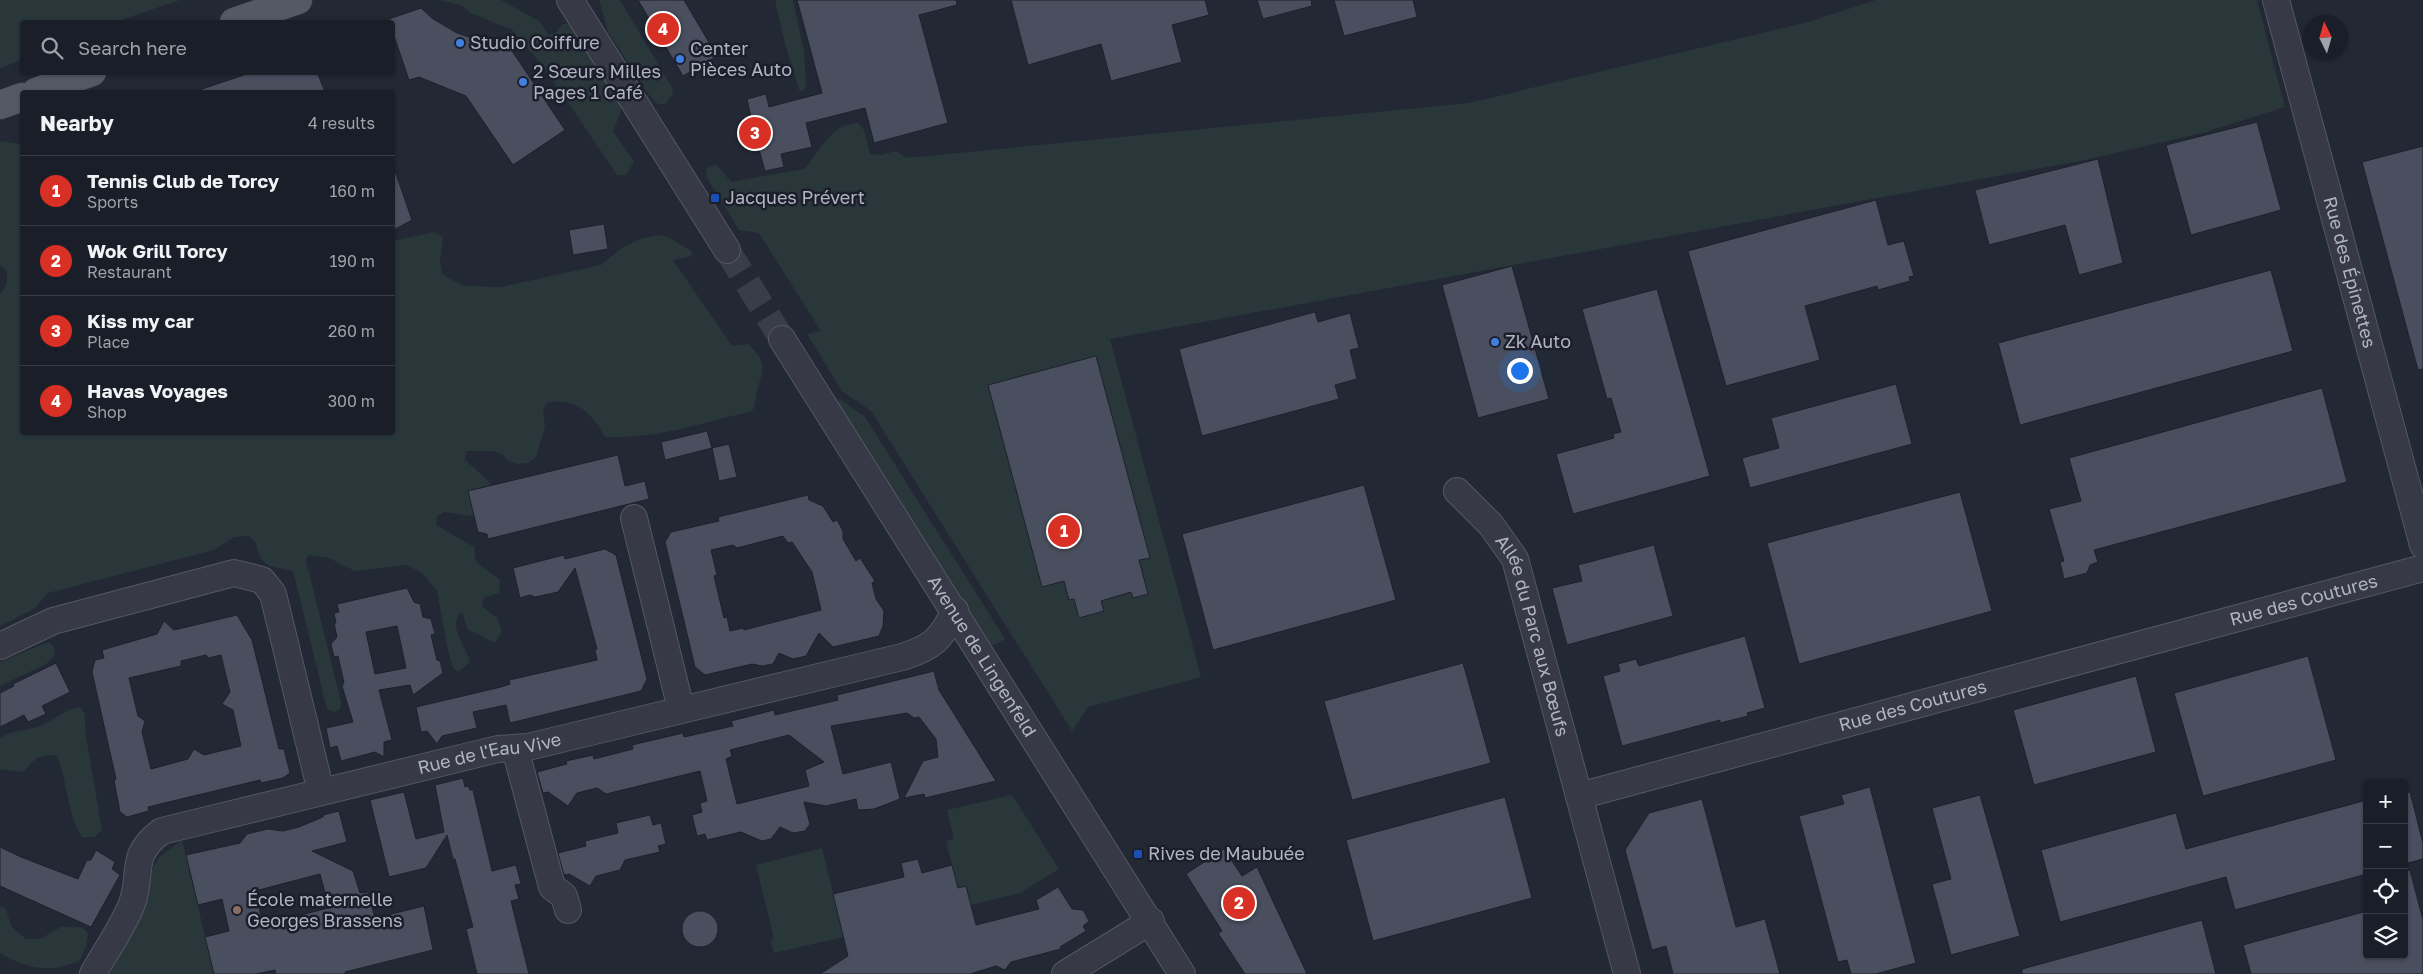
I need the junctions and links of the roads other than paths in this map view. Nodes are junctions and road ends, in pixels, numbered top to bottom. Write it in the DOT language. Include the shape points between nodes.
graph roads {
  1 [pos="298,0"];
  2 [pos="562,0"];
  3 [pos="570,0"];
  4 [pos="581,0"];
  5 [pos="2276,0"];
  6 [pos="240,20"];
  7 [pos="596,41"];
  8 [pos="84,75"];
  9 [pos="42,90"];
  10 [pos="20,98"];
  11 [pos="0,105"];
  12 [pos="727,250"];
  13 [pos="782,339"];
  14 [pos="1457,492"];
  15 [pos="634,518"];
  16 [pos="2423,545"];
  17 [pos="2423,568"];
  18 [pos="954,610"];
  19 [pos="0,646"];
  20 [pos="681,709"];
  21 [pos="515,748"];
  22 [pos="321,792"];
  23 [pos="1579,796"];
  24 [pos="568,910"];
  25 [pos="1151,921"];
  26 [pos="93,974"];
  27 [pos="1065,974"];
  28 [pos="1182,974"];
  29 [pos="1627,974"];
  1 -- 6 [label="main road"];
  2 -- 7 [label="street"];
  3 -- 7 [label="street"];
  4 -- 7 [label="street"];
  5 -- 16 [label="street, Rue des Épinettes"];
  7 -- 12 [label="street"];
  8 -- 9 [label="main road"];
  10 -- 11 [label="main road"];
  13 -- 18 [label="street, Avenue de Lingenfeld"];
  14 -- 23 [label="street, Allée du Parc aux Bœufs" via="1491,525 1515,559"];
  15 -- 20 [label="street"];
  17 -- 23 [label="street, Rue des Coutures"];
  18 -- 20 [label="street, Rue de l'Eau Vive" via="936,641 916,652"];
  18 -- 25 [label="street, Avenue de Lingenfeld"];
  19 -- 22 [label="street" via="52,620 234,572 262,580 273,594"];
  20 -- 21 [label="street, Rue de l'Eau Vive"];
  21 -- 22 [label="street, Rue de l'Eau Vive" via="498,749"];
  21 -- 24 [label="street" via="552,887 564,896"];
  22 -- 26 [label="street, Rue de l'Eau Vive" via="174,828 155,836 138,860 131,906"];
  23 -- 29 [label="street"];
  25 -- 27 [label="street"];
  25 -- 28 [label="street, Avenue de Lingenfeld"];
}
